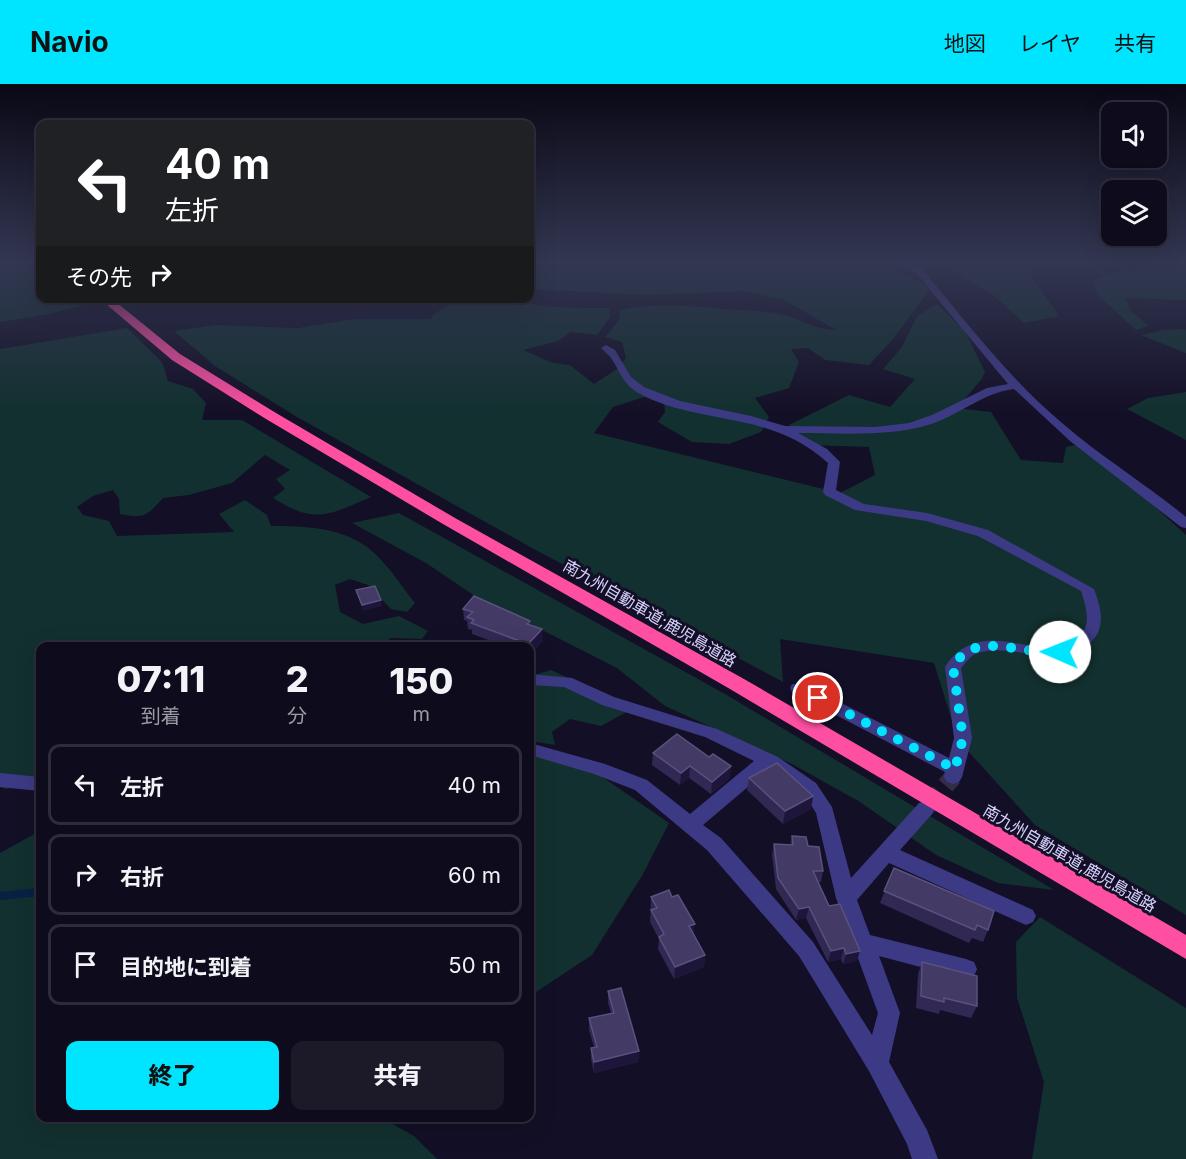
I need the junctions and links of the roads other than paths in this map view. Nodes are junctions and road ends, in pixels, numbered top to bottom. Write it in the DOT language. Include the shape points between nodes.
graph roads {
  1 [pos="121,312"];
  2 [pos="953,312"];
  3 [pos="606,348"];
  4 [pos="1014,386"];
  5 [pos="787,431"];
  6 [pos="1186,524"];
  7 [pos="534,680"];
  8 [pos="798,688"];
  9 [pos="534,750"];
  10 [pos="768,760"];
  11 [pos="0,780"];
  12 [pos="36,784"];
  13 [pos="926,808"];
  14 [pos="690,825"];
  15 [pos="886,853"];
  16 [pos="846,898"];
  17 [pos="1026,916"];
  18 [pos="863,943"];
  19 [pos="1186,948"];
  20 [pos="966,969"];
  21 [pos="877,1063"];
  22 [pos="925,1159"];
  1 -- 19 [label="highway, 南九州自動車道;鹿児島道路" via="176,357 271,416"];
  2 -- 4 [label="street"];
  3 -- 5 [label="street" via="614,352 624,377 676,405 747,417"];
  4 -- 5 [label="street" via="997,387 950,412 895,430"];
  4 -- 6 [label="street" via="1059,428 1161,501"];
  5 -- 8 [label="street" via="834,462 829,492 841,500 877,512 927,517 983,532 1087,589 1096,615 1090,637 1072,650 1048,654 997,646 964,653 953,667 963,738 954,773"];
  7 -- 10 [label="street" via="566,682 608,701 711,733"];
  9 -- 14 [label="street" via="641,785"];
  10 -- 14 [label="street"];
  10 -- 16 [label="street" via="810,788 825,812"];
  11 -- 12 [label="street"];
  13 -- 15 [label="street"];
  14 -- 21 [label="street" via="714,844 806,950"];
  15 -- 16 [label="street"];
  15 -- 17 [label="street"];
  16 -- 18 [label="street"];
  18 -- 20 [label="street"];
  18 -- 21 [label="street" via="889,1013"];
  21 -- 22 [label="street"];
}
